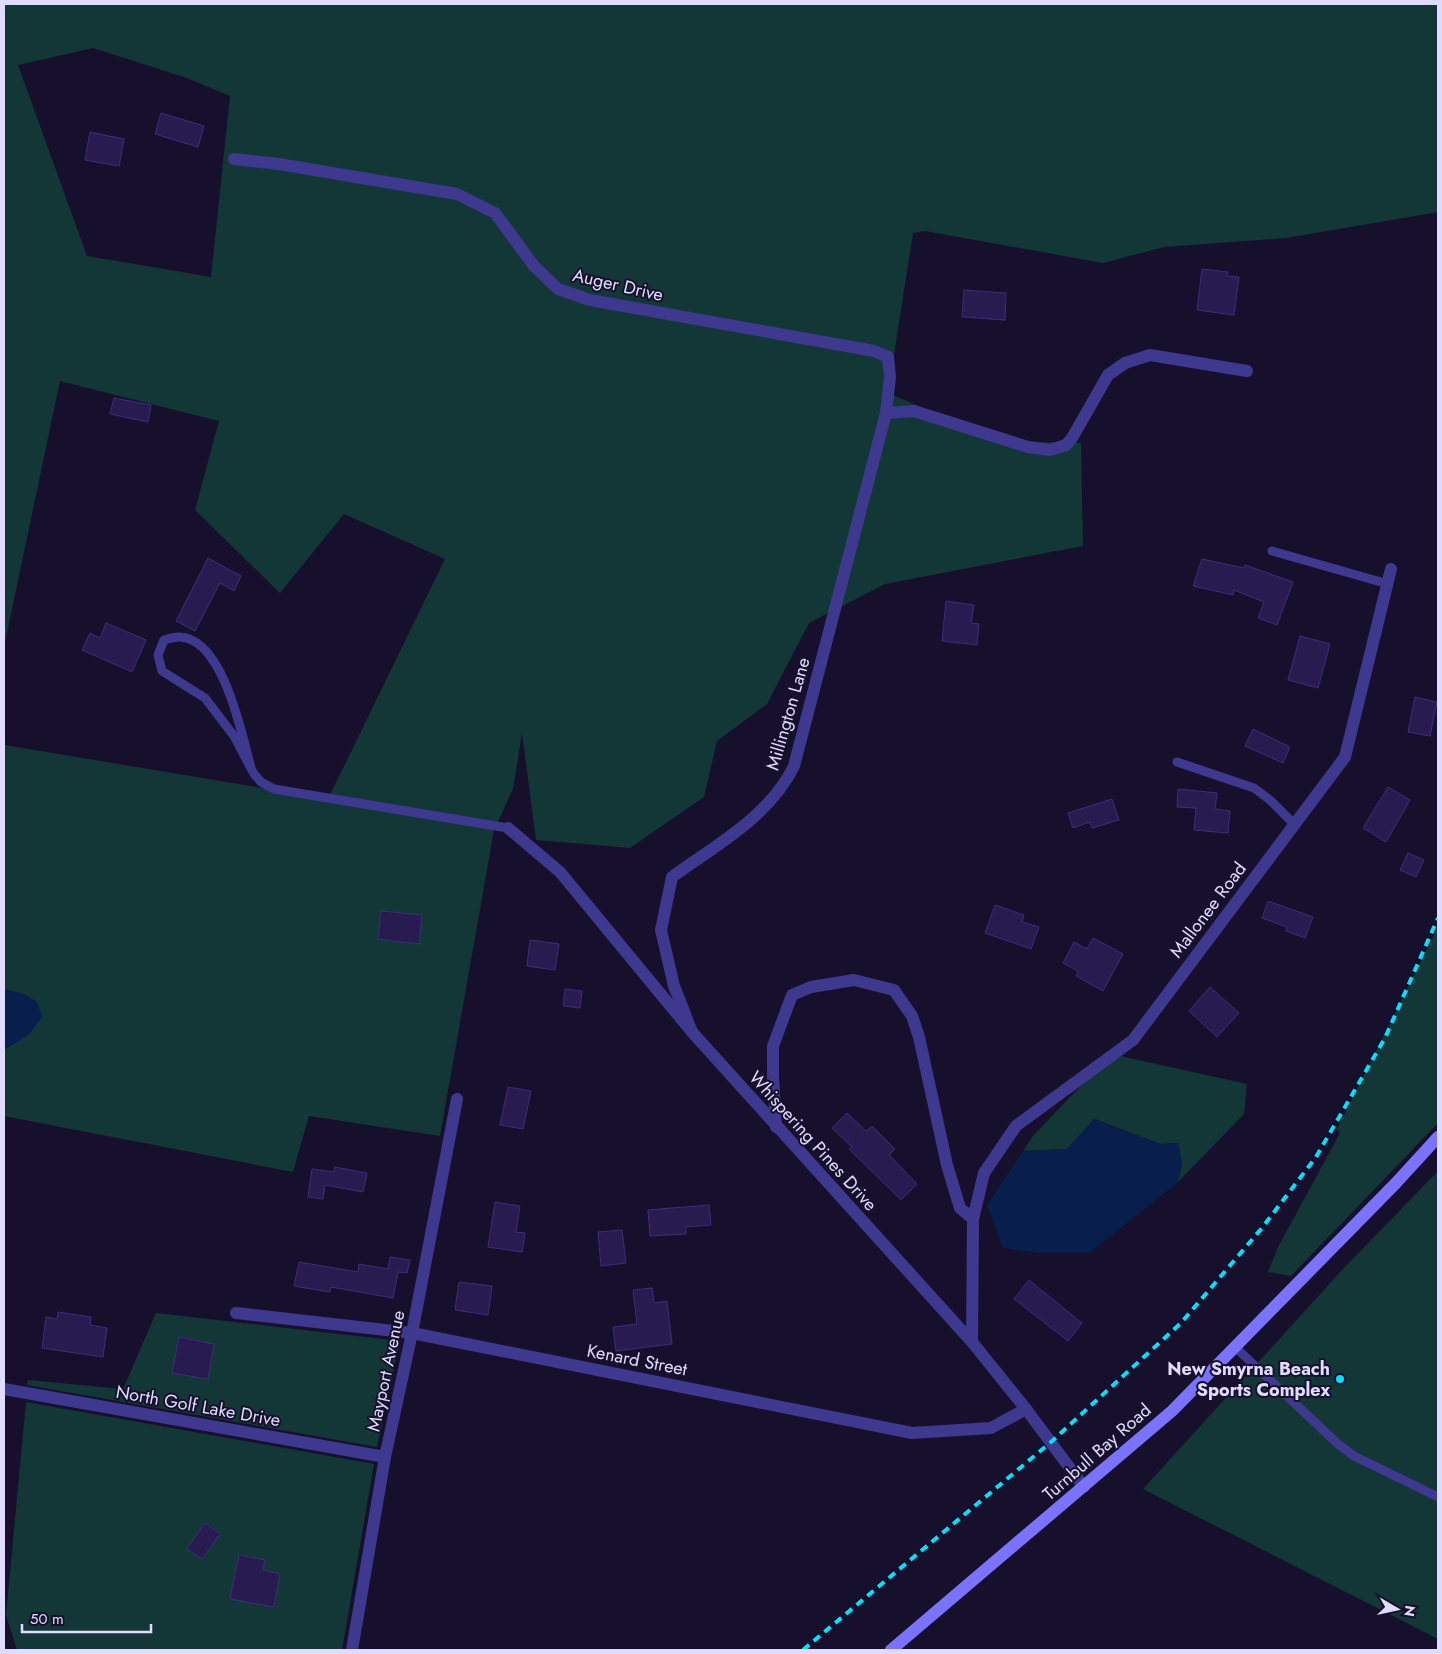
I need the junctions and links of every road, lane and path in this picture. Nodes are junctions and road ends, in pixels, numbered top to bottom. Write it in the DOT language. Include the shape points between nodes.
graph roads {
  1 [pos="234,159"];
  2 [pos="1247,371"];
  3 [pos="886,413"];
  4 [pos="1272,551"];
  5 [pos="1392,569"];
  6 [pos="1388,584"];
  7 [pos="1177,762"];
  8 [pos="252,768"];
  9 [pos="1294,824"];
  10 [pos="508,828"];
  11 [pos="692,1032"];
  12 [pos="457,1099"];
  13 [pos="776,1127"];
  14 [pos="1438,1137"];
  15 [pos="973,1220"];
  16 [pos="236,1312"];
  17 [pos="412,1333"];
  18 [pos="972,1342"];
  19 [pos="1235,1347"];
  20 [pos="4,1390"];
  21 [pos="1026,1409"];
  22 [pos="385,1457"];
  23 [pos="1084,1487"];
  24 [pos="1438,1497"];
  25 [pos="352,1650"];
  26 [pos="892,1650"];
  1 -- 3 [label="street, Auger Drive" via="457,194 495,213 534,266 558,289 590,300 874,351 888,357 890,377"];
  2 -- 3 [label="street" via="1150,355 1126,363 1108,375 1066,445 1050,450 1028,447 914,411"];
  3 -- 11 [label="street, Millington Lane" via="794,766 784,786 760,813 672,878 661,930 674,986"];
  4 -- 6 [label="lane"];
  5 -- 6 [label="street, Mallonee Road"];
  6 -- 9 [label="street, Mallonee Road" via="1345,757"];
  7 -- 9 [label="lane" via="1254,788"];
  8 -- 8 [label="lane" via="234,736 205,698 162,670 158,655 164,640 180,637 196,644 214,660 229,690"];
  8 -- 10 [label="lane" via="261,782 274,789"];
  9 -- 15 [label="street, Mallonee Road" via="1132,1040 1016,1126 984,1173"];
  10 -- 11 [label="street, Whispering Pines Drive" via="560,872"];
  11 -- 13 [label="street, Whispering Pines Drive"];
  12 -- 17 [label="street, Mayport Avenue"];
  13 -- 15 [label="street" via="774,1046 792,995 811,987 854,980 894,990 912,1016 947,1165 960,1208"];
  13 -- 18 [label="street, Whispering Pines Drive"];
  14 -- 19 [label="street, Turnbull Bay Road"];
  15 -- 18 [label="street, Mallonee Road"];
  16 -- 17 [label="street, Kenard Street"];
  17 -- 21 [label="street, Kenard Street" via="912,1433 991,1428"];
  17 -- 22 [label="street, Mayport Avenue"];
  18 -- 21 [label="street, Whispering Pines Drive"];
  19 -- 23 [label="street, Turnbull Bay Road" via="1172,1411"];
  19 -- 24 [label="lane" via="1354,1456"];
  20 -- 22 [label="street, North Golf Lake Drive"];
  21 -- 23 [label="street, Whispering Pines Drive"];
  22 -- 25 [label="street, Mayport Avenue"];
  23 -- 26 [label="street, Turnbull Bay Road"];
}
